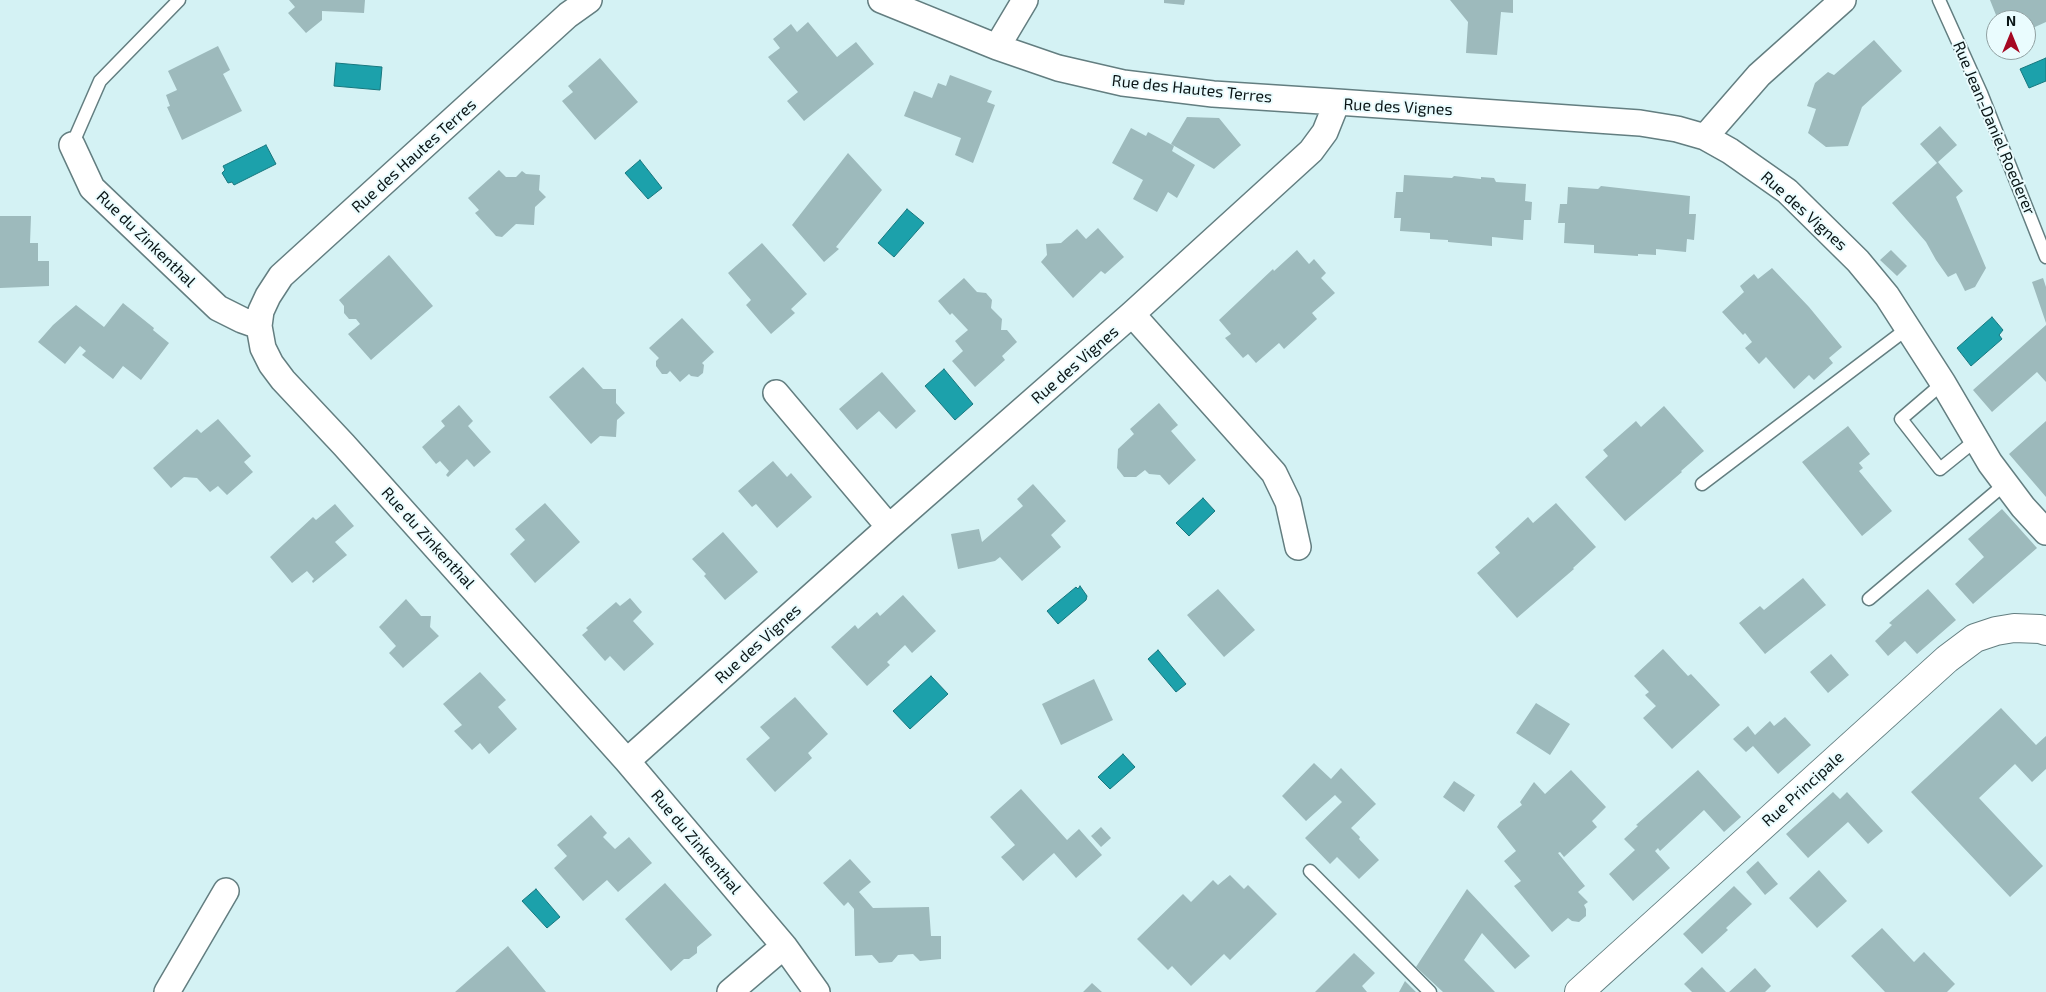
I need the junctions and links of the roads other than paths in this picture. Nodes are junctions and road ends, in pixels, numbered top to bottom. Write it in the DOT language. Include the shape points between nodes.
graph roads {
  1 [pos="179,0"];
  2 [pos="589,0"];
  3 [pos="881,0"];
  4 [pos="1025,0"];
  5 [pos="1843,0"];
  6 [pos="1939,0"];
  7 [pos="997,47"];
  8 [pos="1337,102"];
  9 [pos="1705,137"];
  10 [pos="72,145"];
  11 [pos="2046,257"];
  12 [pos="1132,314"];
  13 [pos="259,326"];
  14 [pos="1908,328"];
  15 [pos="1943,383"];
  16 [pos="776,393"];
  17 [pos="1976,440"];
  18 [pos="1702,484"];
  19 [pos="2005,484"];
  20 [pos="889,527"];
  21 [pos="2046,532"];
  22 [pos="1298,547"];
  23 [pos="1869,599"];
  24 [pos="2046,631"];
  25 [pos="627,761"];
  26 [pos="1310,871"];
  27 [pos="226,891"];
  28 [pos="784,946"];
  29 [pos="167,992"];
  30 [pos="730,992"];
  31 [pos="817,992"];
  32 [pos="1430,992"];
  33 [pos="1579,992"];
  1 -- 10 [label="lane" via="100,81"];
  2 -- 13 [label="street, Rue des Hautes Terres" via="281,276 261,311"];
  3 -- 7 [label="street, Rue des Hautes Terres"];
  4 -- 7 [label="street"];
  5 -- 9 [label="street" via="1759,75"];
  6 -- 11 [label="lane, Rue Jean-Daniel Roederer" via="1981,92"];
  7 -- 8 [label="street, Rue des Hautes Terres" via="1058,68 1123,83 1213,94"];
  8 -- 9 [label="street, Rue des Vignes" via="1640,123"];
  8 -- 12 [label="street, Rue des Vignes" via="1324,132 1311,151"];
  9 -- 14 [label="street, Rue des Vignes" via="1787,191 1858,261"];
  10 -- 13 [label="street, Rue du Zinkenthal" via="92,188 218,308"];
  12 -- 20 [label="street, Rue des Vignes"];
  12 -- 22 [label="street" via="1274,474 1288,502"];
  13 -- 25 [label="street, Rue du Zinkenthal" via="263,348 283,380"];
  14 -- 15 [label="street, Rue des Vignes"];
  14 -- 18 [label="lane"];
  15 -- 17 [label="street, Rue des Vignes"];
  15 -- 17 [label="lane" via="1901,419 1940,469"];
  16 -- 20 [label="street"];
  17 -- 19 [label="street, Rue des Vignes"];
  19 -- 21 [label="street, Rue des Vignes"];
  19 -- 23 [label="lane"];
  20 -- 25 [label="street, Rue des Vignes"];
  24 -- 33 [label="street, Rue Principale" via="2014,628 1996,631 1975,638 1947,658"];
  25 -- 28 [label="street, Rue du Zinkenthal"];
  26 -- 32 [label="lane"];
  27 -- 29 [label="street"];
  28 -- 30 [label="street"];
  28 -- 31 [label="street, Rue du Zinkenthal"];
}
